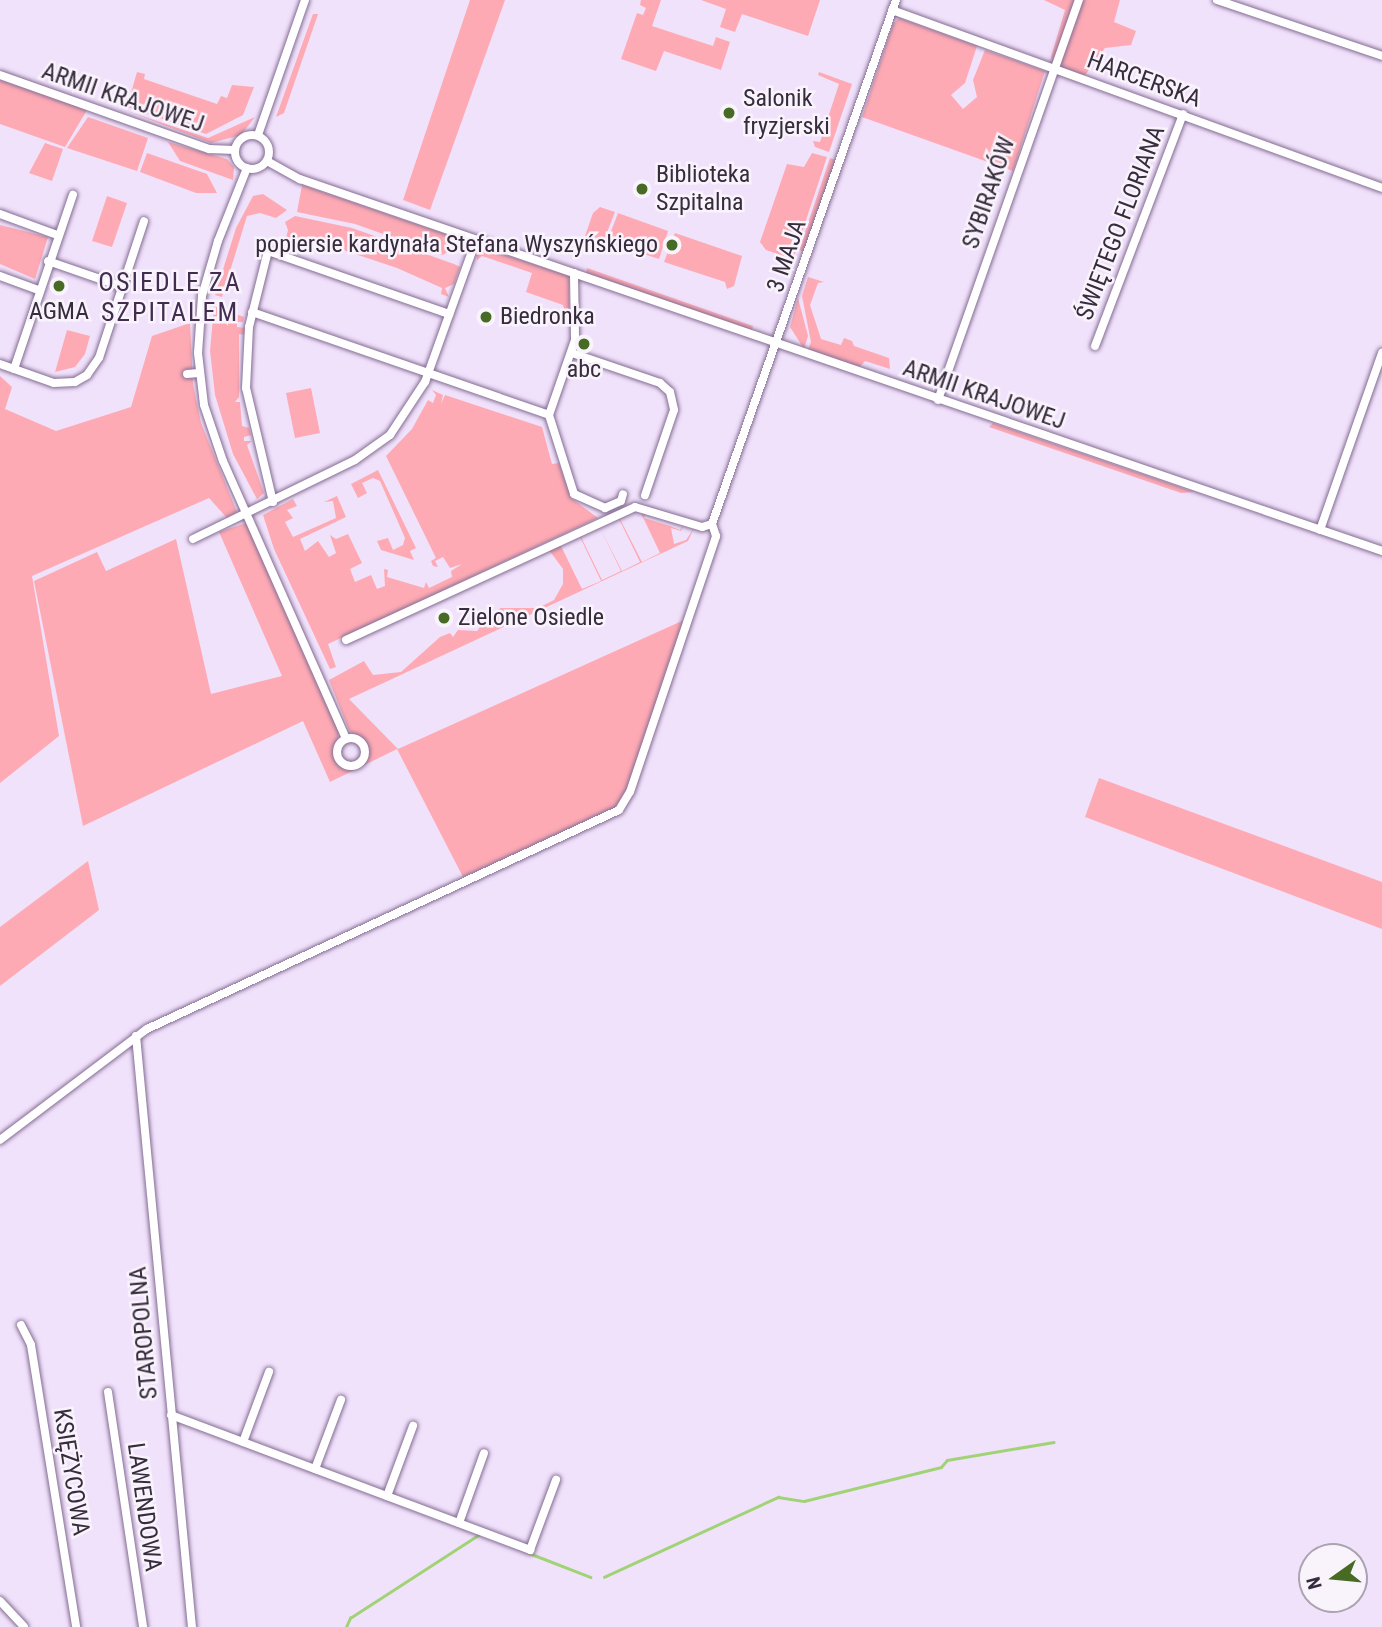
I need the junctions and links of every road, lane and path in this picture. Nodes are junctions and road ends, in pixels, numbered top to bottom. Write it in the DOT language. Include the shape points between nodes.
graph roads {
  1 [pos="305,0"];
  2 [pos="896,0"];
  3 [pos="1079,0"];
  4 [pos="1217,0"];
  5 [pos="892,10"];
  6 [pos="1382,56"];
  7 [pos="1054,67"];
  8 [pos="0,75"];
  9 [pos="1182,114"];
  10 [pos="258,135"];
  11 [pos="235,150"];
  12 [pos="267,161"];
  13 [pos="247,168"];
  14 [pos="1382,188"];
  15 [pos="73,195"];
  16 [pos="0,214"];
  17 [pos="144,220"];
  18 [pos="57,235"];
  19 [pos="476,240"];
  20 [pos="48,261"];
  21 [pos="575,273"];
  22 [pos="0,276"];
  23 [pos="123,287"];
  24 [pos="38,290"];
  25 [pos="252,312"];
  26 [pos="449,314"];
  27 [pos="776,344"];
  28 [pos="1095,346"];
  29 [pos="572,353"];
  30 [pos="1382,353"];
  31 [pos="0,364"];
  32 [pos="14,369"];
  33 [pos="429,372"];
  34 [pos="200,373"];
  35 [pos="187,374"];
  36 [pos="938,400"];
  37 [pos="549,415"];
  38 [pos="623,494"];
  39 [pos="645,495"];
  40 [pos="273,502"];
  41 [pos="248,514"];
  42 [pos="712,524"];
  43 [pos="1320,530"];
  44 [pos="193,539"];
  45 [pos="1382,551"];
  46 [pos="346,640"];
  47 [pos="346,739"];
  48 [pos="136,1036"];
  49 [pos="0,1140"];
  50 [pos="21,1325"];
  51 [pos="269,1372"];
  52 [pos="108,1392"];
  53 [pos="341,1400"];
  54 [pos="171,1415"];
  55 [pos="413,1426"];
  56 [pos="243,1442"];
  57 [pos="484,1453"];
  58 [pos="315,1469"];
  59 [pos="556,1480"];
  60 [pos="387,1496"];
  61 [pos="459,1523"];
  62 [pos="0,1601"];
  63 [pos="24,1627"];
  64 [pos="76,1627"];
  65 [pos="143,1627"];
  66 [pos="192,1627"];
  1 -- 10 [label="street"];
  2 -- 5 [label="street, 3 MAJA"];
  3 -- 7 [label="street, SYBIRAKÓW"];
  4 -- 6 [label="street"];
  5 -- 7 [label="street, HARCERSKA"];
  5 -- 27 [label="street, 3 MAJA"];
  7 -- 9 [label="street, HARCERSKA"];
  7 -- 36 [label="street, SYBIRAKÓW"];
  8 -- 11 [label="street, ARMII KRAJOWEJ" via="209,149"];
  9 -- 14 [label="street, HARCERSKA"];
  9 -- 28 [label="street, ŚWIĘTEGO FLORIANA"];
  10 -- 11 [label="street" via="242,138"];
  10 -- 12 [label="street" via="267,144"];
  11 -- 13 [label="street" via="237,160"];
  12 -- 13 [label="street"];
  12 -- 19 [label="street, ARMII KRAJOWEJ" via="300,180"];
  13 -- 34 [label="street" via="202,296"];
  15 -- 18 [label="street"];
  16 -- 18 [label="street"];
  17 -- 23 [label="street"];
  18 -- 20 [label="street"];
  19 -- 21 [label="street, ARMII KRAJOWEJ"];
  19 -- 26 [label="street"];
  20 -- 23 [label="street"];
  20 -- 24 [label="street"];
  21 -- 27 [label="street, ARMII KRAJOWEJ"];
  21 -- 29 [label="street"];
  22 -- 24 [label="street"];
  23 -- 32 [label="street" via="99,358 82,379 54,383"];
  24 -- 32 [label="street"];
  25 -- 26 [label="street" via="268,251"];
  25 -- 33 [label="street"];
  25 -- 40 [label="street" via="246,396"];
  26 -- 33 [label="street"];
  27 -- 36 [label="street, ARMII KRAJOWEJ"];
  27 -- 42 [label="street, 3 MAJA"];
  29 -- 37 [label="street"];
  29 -- 39 [label="street" via="660,383 670,392 674,410"];
  30 -- 43 [label="street"];
  31 -- 32 [label="street"];
  33 -- 37 [label="street"];
  33 -- 40 [label="street" via="399,425 376,447"];
  34 -- 35 [label="street"];
  34 -- 41 [label="street" via="213,433"];
  36 -- 43 [label="street, ARMII KRAJOWEJ"];
  37 -- 38 [label="street" via="574,494 605,508 621,502"];
  40 -- 41 [label="street"];
  41 -- 44 [label="street"];
  41 -- 47 [label="street"];
  42 -- 46 [label="street" via="702,527 635,506"];
  42 -- 48 [label="street, 3 MAJA" via="716,536 630,792 619,810"];
  43 -- 45 [label="street, ARMII KRAJOWEJ"];
  48 -- 49 [label="street, 3 MAJA"];
  48 -- 54 [label="street, STAROPOLNA"];
  50 -- 64 [label="street, KSIĘŻYCOWA" via="31,1345"];
  51 -- 56 [label="street"];
  52 -- 65 [label="street, LAWENDOWA"];
  53 -- 58 [label="street"];
  54 -- 56 [label="street"];
  54 -- 66 [label="street, STAROPOLNA"];
  55 -- 60 [label="street"];
  56 -- 58 [label="street"];
  57 -- 61 [label="street"];
  58 -- 60 [label="street"];
  59 -- 61 [label="street" via="530,1550"];
  60 -- 61 [label="street"];
  62 -- 63 [label="street"];
}
